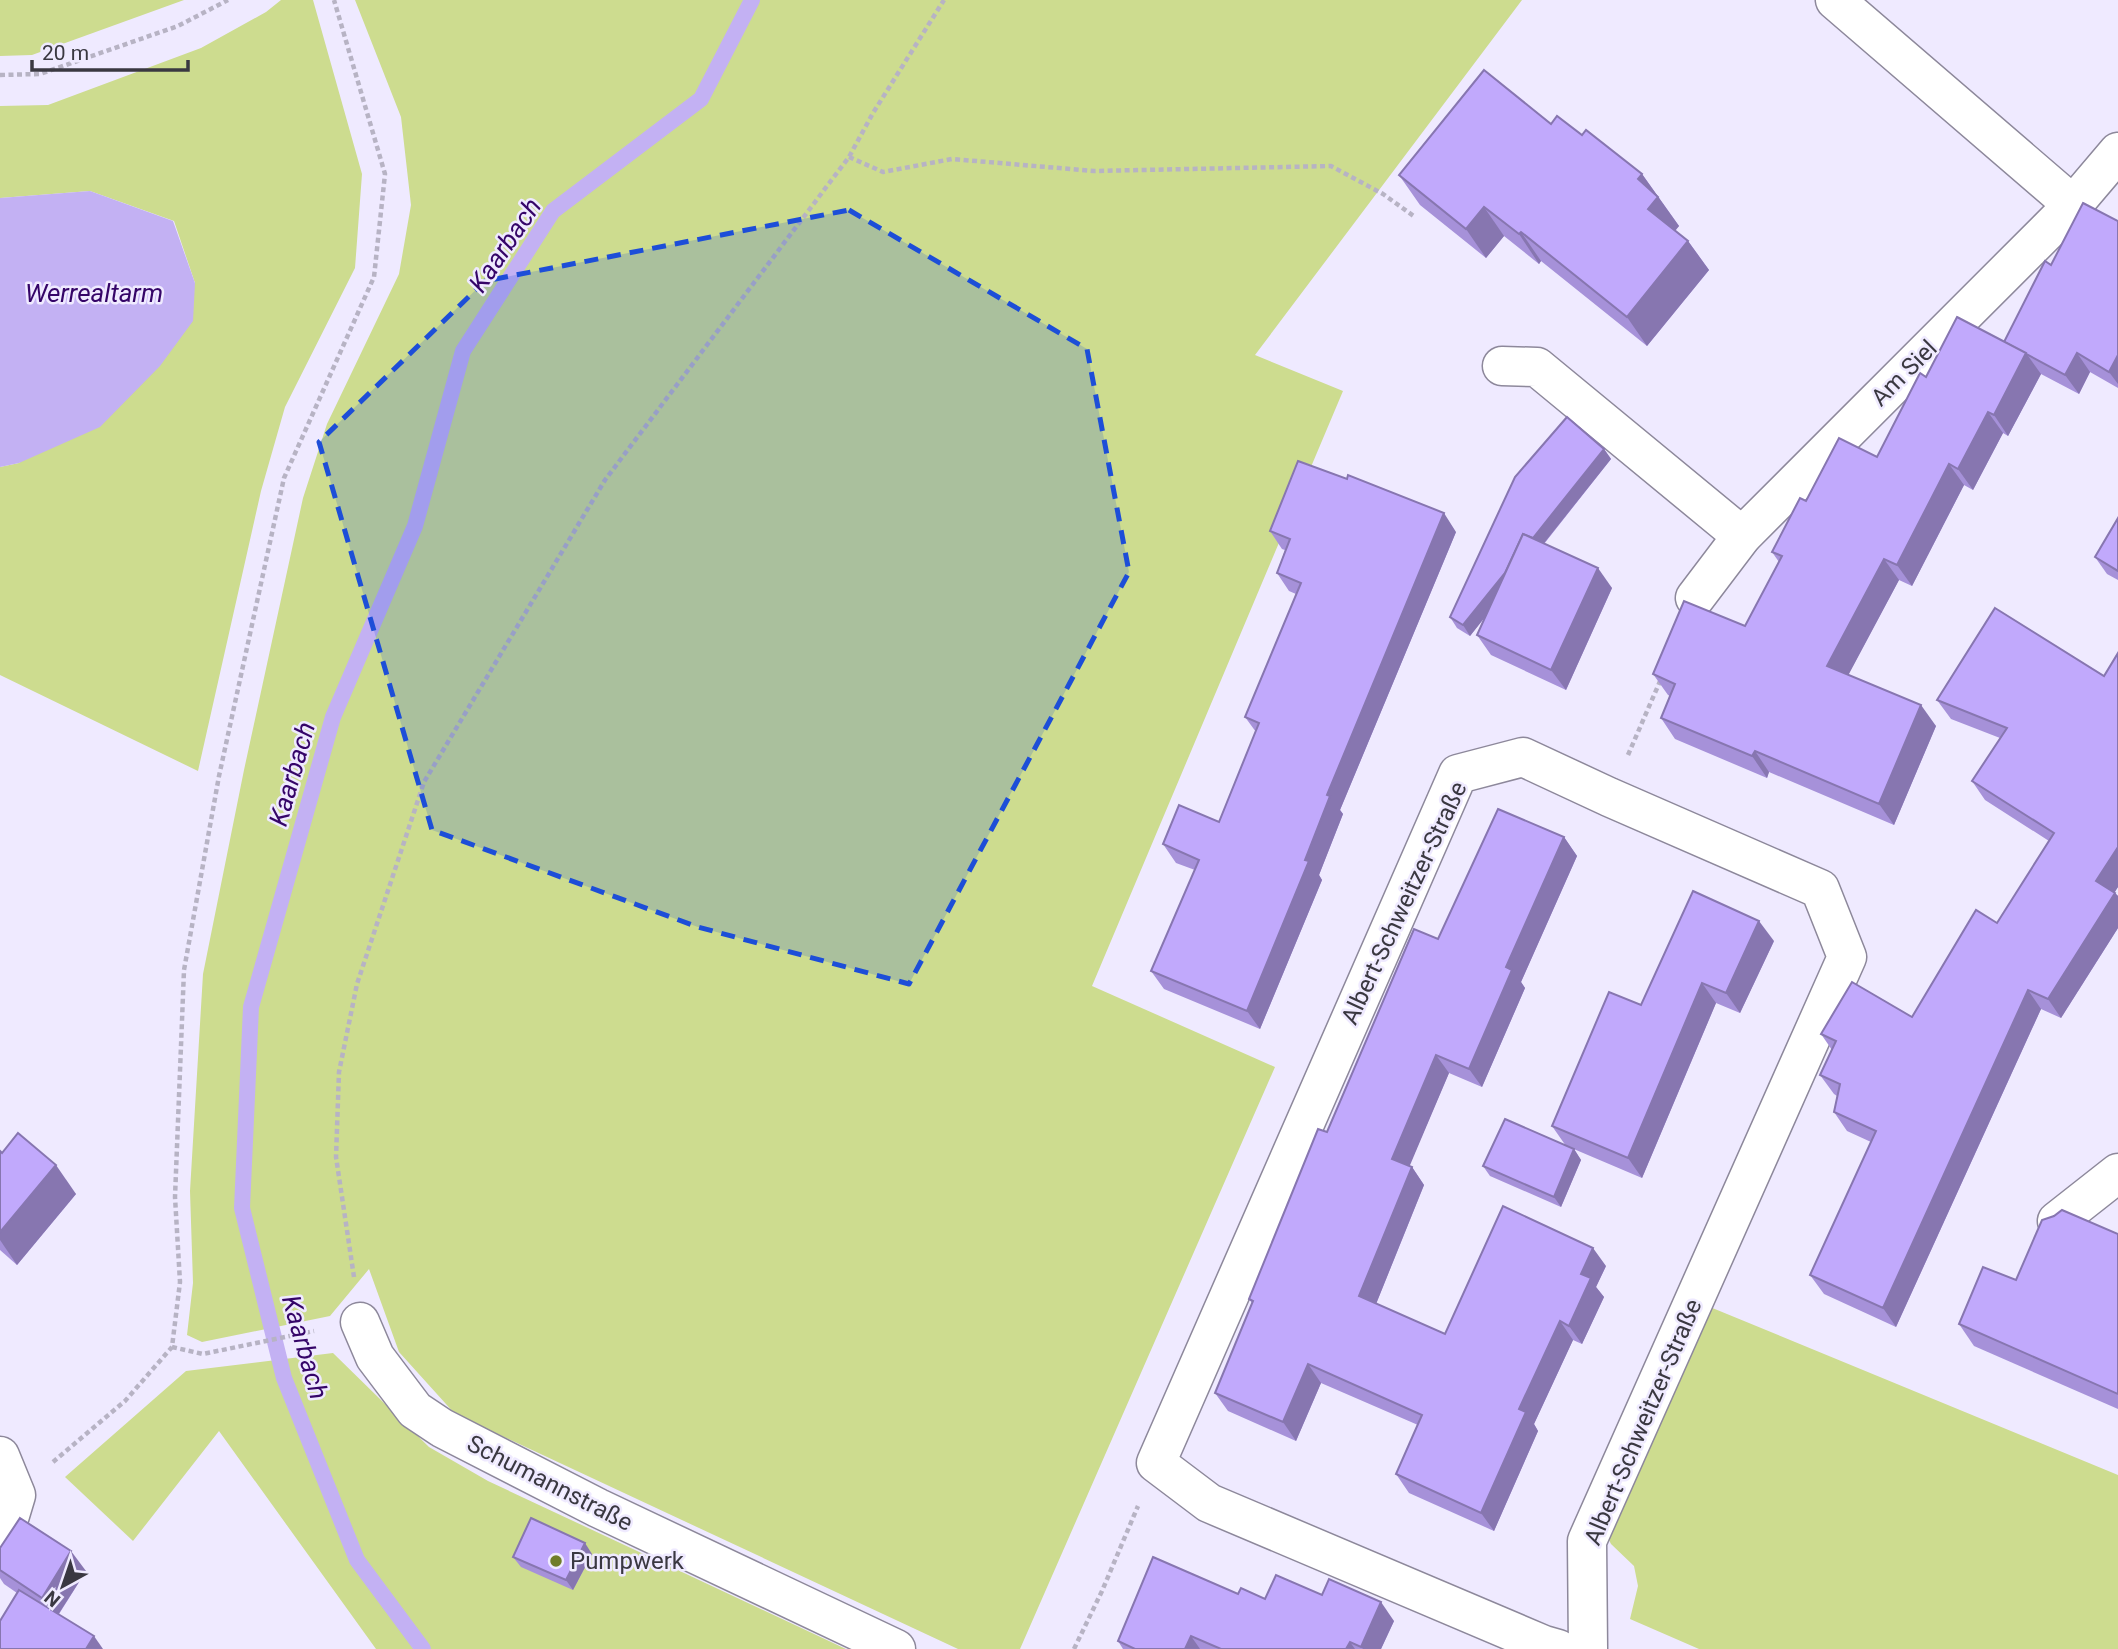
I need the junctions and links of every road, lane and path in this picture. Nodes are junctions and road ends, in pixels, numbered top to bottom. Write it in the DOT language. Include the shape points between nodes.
graph roads {
  1 [pos="228,0"];
  2 [pos="334,0"];
  3 [pos="944,0"];
  4 [pos="1835,0"];
  5 [pos="0,75"];
  6 [pos="2118,152"];
  7 [pos="849,157"];
  8 [pos="2073,205"];
  9 [pos="1415,217"];
  10 [pos="1502,366"];
  11 [pos="1742,536"];
  12 [pos="1695,598"];
  13 [pos="1666,668"];
  14 [pos="1609,797"];
  15 [pos="2118,1173"];
  16 [pos="2057,1221"];
  17 [pos="342,1325"];
  18 [pos="172,1347"];
  19 [pos="0,1456"];
  20 [pos="1156,1463"];
  21 [pos="16,1494"];
  22 [pos="0,1534"];
  23 [pos="896,1649"];
  24 [pos="1074,1649"];
  25 [pos="1558,1649"];
  26 [pos="1588,1649"];
  1 -- 5 [label="path" via="178,26 40,74"];
  2 -- 18 [label="path" via="385,174 374,277 284,478 219,776 184,970 175,1197 180,1282"];
  3 -- 7 [label="path"];
  4 -- 8 [label="street"];
  6 -- 8 [label="street, Am Siel"];
  7 -- 9 [label="path" via="883,172 952,159 1094,171 1331,166"];
  7 -- 17 [label="path" via="605,480 424,782 357,984 339,1072"];
  8 -- 11 [label="street, Am Siel"];
  10 -- 11 [label="street" via="1537,368"];
  11 -- 12 [label="street, Am Siel"];
  13 -- 14 [label="path"];
  14 -- 20 [label="street, Albert-Schweitzer-Straße" via="1523,757 1458,774"];
  14 -- 26 [label="street, Albert-Schweitzer-Straße" via="1820,889 1847,957 1587,1541"];
  15 -- 16 [label="street"];
  17 -- 18 [label="path" via="203,1354"];
  17 -- 23 [label="street, Schumannstraße" via="375,1357 415,1410 442,1428 598,1508"];
  18 -- 21 [label="path" via="125,1401"];
  19 -- 21 [label="street"];
  20 -- 24 [label="path"];
  20 -- 25 [label="street" via="1209,1503"];
  21 -- 22 [label="street"];
}
